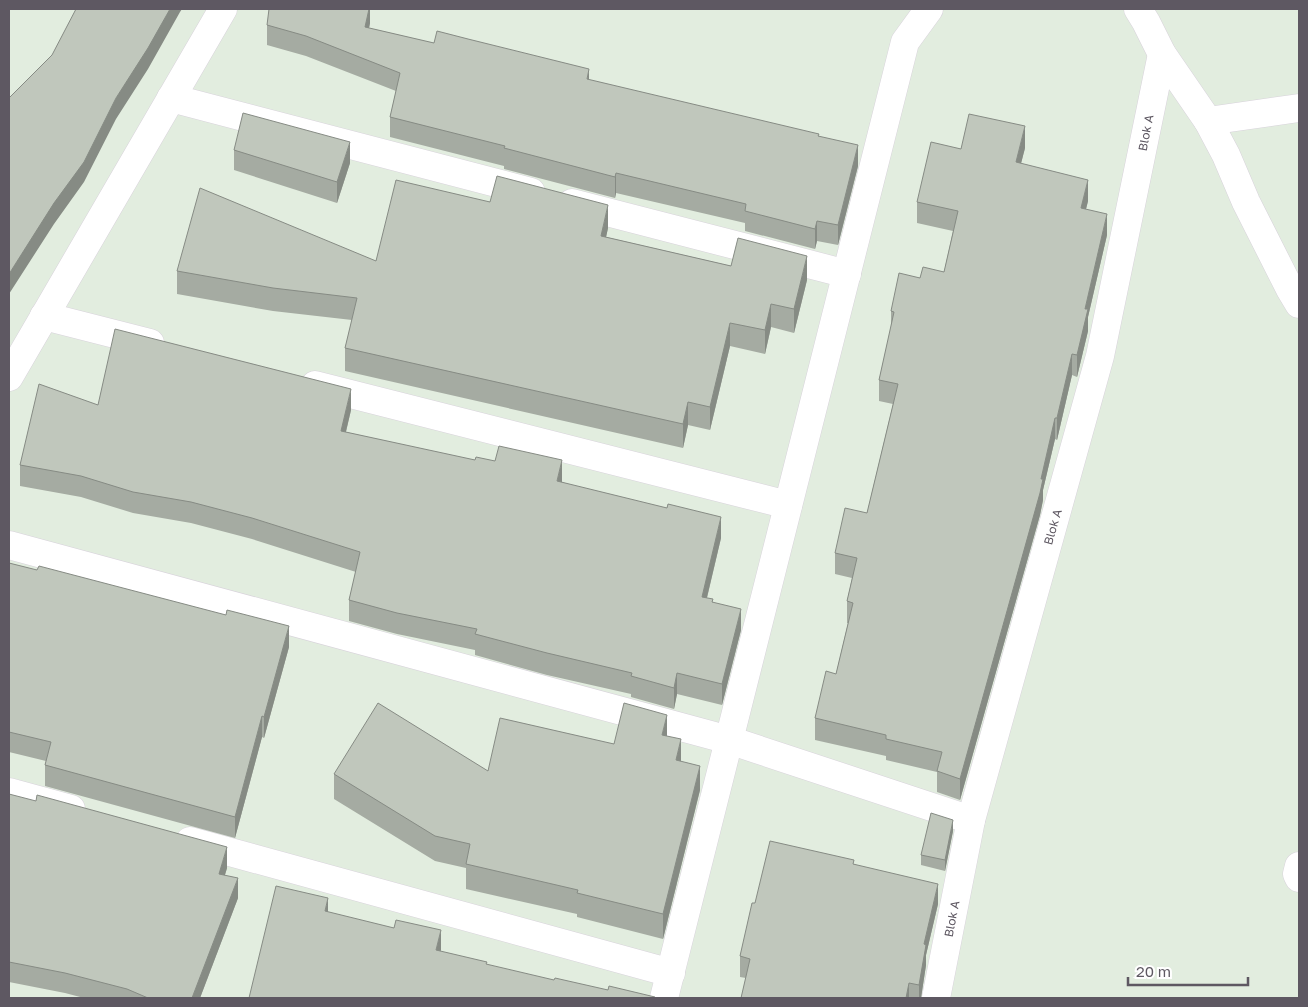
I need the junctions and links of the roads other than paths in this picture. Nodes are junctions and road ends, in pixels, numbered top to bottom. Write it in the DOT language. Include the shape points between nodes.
graph roads {
  1 [pos="223,9"];
  2 [pos="929,9"];
  3 [pos="1138,9"];
  4 [pos="1162,54"];
  5 [pos="171,98"];
  6 [pos="1299,108"];
  7 [pos="1208,121"];
  8 [pos="847,274"];
  9 [pos="1299,304"];
  10 [pos="44,316"];
  11 [pos="175,349"];
  12 [pos="9,376"];
  13 [pos="287,378"];
  14 [pos="788,505"];
  15 [pos="9,545"];
  16 [pos="729,740"];
  17 [pos="9,792"];
  18 [pos="95,815"];
  19 [pos="971,820"];
  20 [pos="162,834"];
  21 [pos="1299,866"];
  22 [pos="1299,878"];
  23 [pos="668,986"];
  24 [pos="936,998"];
  1 -- 5 [label="street"];
  2 -- 8 [label="street" via="905,42"];
  3 -- 4 [label="street"];
  4 -- 7 [label="street"];
  4 -- 19 [label="street, Blok A" via="1100,356"];
  5 -- 8 [label="street"];
  5 -- 10 [label="street"];
  6 -- 7 [label="street"];
  7 -- 9 [label="street"];
  8 -- 14 [label="street"];
  10 -- 11 [label="street"];
  10 -- 12 [label="street"];
  13 -- 14 [label="street"];
  14 -- 16 [label="street"];
  15 -- 16 [label="street"];
  16 -- 19 [label="street"];
  16 -- 23 [label="street"];
  17 -- 18 [label="street"];
  19 -- 24 [label="street, Blok A"];
  20 -- 23 [label="street"];
  21 -- 22 [label="street" via="1296,874"];
}
